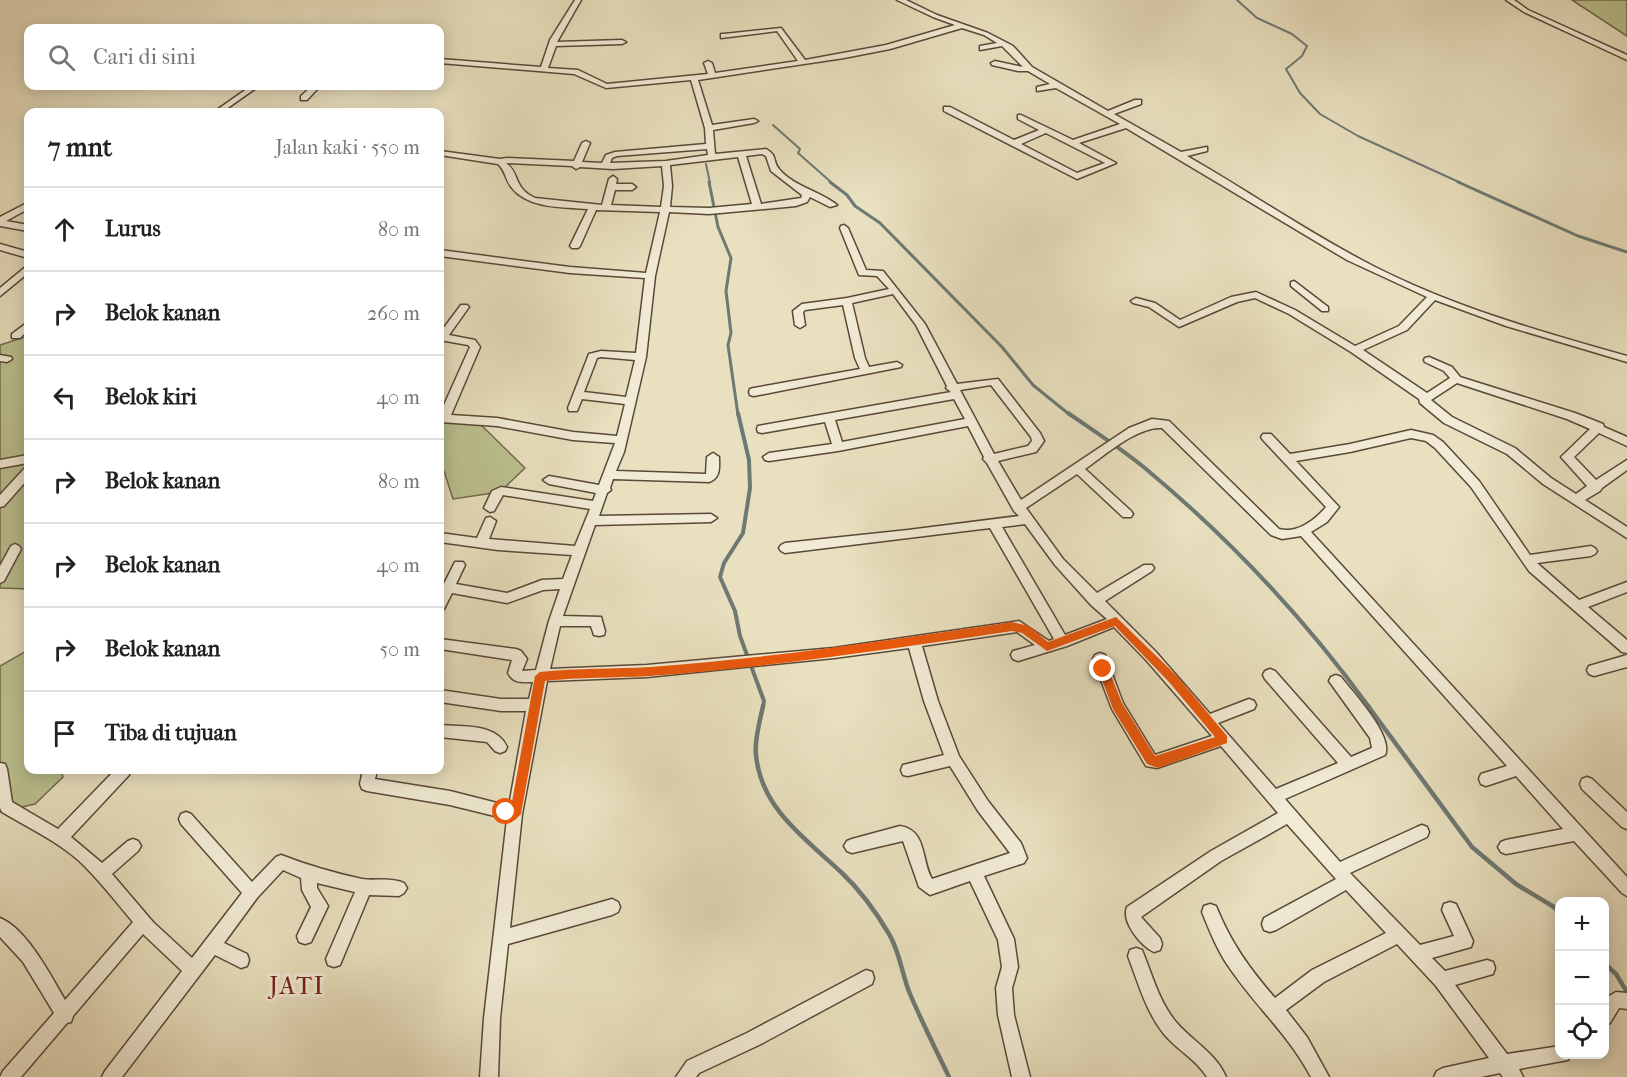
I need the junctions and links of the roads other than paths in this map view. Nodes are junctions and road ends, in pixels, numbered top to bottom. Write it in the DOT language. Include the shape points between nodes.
graph roads {
  1 [pos="578,0"];
  2 [pos="900,0"];
  3 [pos="1509,0"];
  4 [pos="964,25"];
  5 [pos="724,36"];
  6 [pos="622,42"];
  7 [pos="553,44"];
  8 [pos="1004,44"];
  9 [pos="983,48"];
  10 [pos="1627,58"];
  11 [pos="444,61"];
  12 [pos="708,63"];
  13 [pos="802,63"];
  14 [pos="995,63"];
  15 [pos="1029,69"];
  16 [pos="544,70"];
  17 [pos="712,76"];
  18 [pos="694,78"];
  19 [pos="1058,85"];
  20 [pos="1040,89"];
  21 [pos="249,90"];
  22 [pos="312,90"];
  23 [pos="304,98"];
  24 [pos="1138,102"];
  25 [pos="224,108"];
  26 [pos="947,109"];
  27 [pos="1108,114"];
  28 [pos="1021,117"];
  29 [pos="754,121"];
  30 [pos="1126,124"];
  31 [pos="709,128"];
  32 [pos="1046,130"];
  33 [pos="586,142"];
  34 [pos="1072,143"];
  35 [pos="1013,144"];
  36 [pos="711,146"];
  37 [pos="1204,149"];
  38 [pos="444,154"];
  39 [pos="741,154"];
  40 [pos="1180,155"];
  41 [pos="712,159"];
  42 [pos="500,162"];
  43 [pos="666,164"];
  44 [pos="576,166"];
  45 [pos="605,166"];
  46 [pos="632,187"];
  47 [pos="804,189"];
  48 [pos="833,205"];
  49 [pos="606,206"];
  50 [pos="757,206"];
  51 [pos="593,207"];
  52 [pos="24,208"];
  53 [pos="665,210"];
  54 [pos="0,222"];
  55 [pos="24,227"];
  56 [pos="844,228"];
  57 [pos="575,246"];
  58 [pos="0,247"];
  59 [pos="24,254"];
  60 [pos="444,254"];
  61 [pos="24,272"];
  62 [pos="650,276"];
  63 [pos="1294,284"];
  64 [pos="895,291"];
  65 [pos="0,293"];
  66 [pos="1434,296"];
  67 [pos="847,301"];
  68 [pos="1136,301"];
  69 [pos="464,307"];
  70 [pos="1305,320"];
  71 [pos="801,325"];
  72 [pos="24,329"];
  73 [pos="444,333"];
  74 [pos="16,336"];
  75 [pos="444,338"];
  76 [pos="1355,350"];
  77 [pos="641,357"];
  78 [pos="1627,359"];
  79 [pos="1429,360"];
  80 [pos="897,365"];
  81 [pos="866,371"];
  82 [pos="1456,379"];
  83 [pos="953,391"];
  84 [pos="754,392"];
  85 [pos="578,395"];
  86 [pos="1426,398"];
  87 [pos="631,401"];
  88 [pos="573,408"];
  89 [pos="444,414"];
  90 [pos="829,417"];
  91 [pos="444,418"];
  92 [pos="969,423"];
  93 [pos="1599,427"];
  94 [pos="762,429"];
  95 [pos="1268,437"];
  96 [pos="621,440"];
  97 [pos="1627,442"];
  98 [pos="838,447"];
  99 [pos="713,457"];
  100 [pos="769,457"];
  101 [pos="1290,458"];
  102 [pos="989,459"];
  103 [pos="24,460"];
  104 [pos="0,464"];
  105 [pos="1627,464"];
  106 [pos="1077,468"];
  107 [pos="610,475"];
  108 [pos="24,476"];
  109 [pos="549,480"];
  110 [pos="1596,488"];
  111 [pos="605,490"];
  112 [pos="1576,500"];
  113 [pos="0,503"];
  114 [pos="598,507"];
  115 [pos="1022,513"];
  116 [pos="1126,514"];
  117 [pos="711,518"];
  118 [pos="592,521"];
  119 [pos="994,524"];
  120 [pos="1303,531"];
  121 [pos="1627,532"];
  122 [pos="444,538"];
  123 [pos="481,543"];
  124 [pos="785,548"];
  125 [pos="15,549"];
  126 [pos="579,551"];
  127 [pos="1591,551"];
  128 [pos="1527,560"];
  129 [pos="459,565"];
  130 [pos="1148,568"];
  131 [pos="0,578"];
  132 [pos="567,585"];
  133 [pos="1627,586"];
  134 [pos="448,587"];
  135 [pos="444,596"];
  136 [pos="1095,601"];
  137 [pos="1577,606"];
  138 [pos="555,621"];
  139 [pos="1116,621"];
  140 [pos="599,631"];
  141 [pos="914,642"];
  142 [pos="1062,642"];
  143 [pos="444,645"];
  144 [pos="1047,647"];
  145 [pos="1627,648"];
  146 [pos="1018,655"];
  147 [pos="1100,659"];
  148 [pos="1627,662"];
  149 [pos="1593,670"];
  150 [pos="1270,675"];
  151 [pos="540,676"];
  152 [pos="1336,681"];
  153 [pos="444,697"];
  154 [pos="534,705"];
  155 [pos="1249,705"];
  156 [pos="1208,721"];
  157 [pos="444,731"];
  158 [pos="1223,739"];
  159 [pos="500,747"];
  160 [pos="953,759"];
  161 [pos="1349,765"];
  162 [pos="0,769"];
  163 [pos="908,770"];
  164 [pos="1519,770"];
  165 [pos="120,774"];
  166 [pos="369,774"];
  167 [pos="1486,779"];
  168 [pos="1587,784"];
  169 [pos="1274,797"];
  170 [pos="515,814"];
  171 [pos="1289,815"];
  172 [pos="186,819"];
  173 [pos="1626,819"];
  174 [pos="1422,832"];
  175 [pos="1577,833"];
  176 [pos="60,838"];
  177 [pos="133,846"];
  178 [pos="852,846"];
  179 [pos="1506,847"];
  180 [pos="103,872"];
  181 [pos="974,872"];
  182 [pos="308,873"];
  183 [pos="1343,876"];
  184 [pos="365,887"];
  185 [pos="399,888"];
  186 [pos="1627,888"];
  187 [pos="252,893"];
  188 [pos="612,907"];
  189 [pos="1450,910"];
  190 [pos="1210,912"];
  191 [pos="143,923"];
  192 [pos="1270,924"];
  193 [pos="0,926"];
  194 [pos="1398,935"];
  195 [pos="305,936"];
  196 [pos="501,938"];
  197 [pos="1154,944"];
  198 [pos="212,945"];
  199 [pos="1417,954"];
  200 [pos="1136,956"];
  201 [pos="334,959"];
  202 [pos="241,960"];
  203 [pos="1487,968"];
  204 [pos="193,970"];
  205 [pos="866,978"];
  206 [pos="1442,980"];
  207 [pos="1625,1000"];
  208 [pos="1609,1008"];
  209 [pos="1273,1010"];
  210 [pos="65,1016"];
  211 [pos="1555,1056"];
  212 [pos="1509,1070"];
  213 [pos="9,1077"];
  214 [pos="111,1077"];
  215 [pos="489,1077"];
  216 [pos="685,1077"];
  217 [pos="1021,1077"];
  218 [pos="1217,1077"];
  219 [pos="1320,1077"];
  220 [pos="1443,1077"];
  1 -- 7 [label="street"];
  2 -- 4 [label="street"];
  3 -- 10 [label="street"];
  4 -- 8 [label="street"];
  4 -- 13 [label="street" via="878,49"];
  5 -- 13 [label="street" via="779,29"];
  6 -- 7 [label="street"];
  7 -- 16 [label="street"];
  8 -- 9 [label="street"];
  8 -- 15 [label="street"];
  11 -- 16 [label="street"];
  12 -- 17 [label="street"];
  13 -- 17 [label="street"];
  14 -- 15 [label="street"];
  15 -- 19 [label="street"];
  16 -- 18 [label="street" via="575,72 608,86"];
  17 -- 18 [label="street"];
  18 -- 31 [label="street"];
  19 -- 20 [label="street"];
  19 -- 27 [label="street"];
  21 -- 25 [label="street"];
  22 -- 23 [label="street"];
  24 -- 27 [label="street"];
  26 -- 35 [label="street"];
  27 -- 30 [label="street"];
  28 -- 32 [label="street"];
  29 -- 31 [label="street"];
  30 -- 34 [label="street"];
  30 -- 40 [label="street"];
  31 -- 36 [label="street"];
  32 -- 34 [label="street"];
  32 -- 35 [label="street"];
  33 -- 44 [label="street"];
  34 -- 35 [label="street" via="1112,164 1075,176"];
  36 -- 41 [label="street"];
  36 -- 45 [label="street" via="615,154"];
  37 -- 40 [label="street"];
  38 -- 42 [label="street"];
  39 -- 41 [label="street"];
  39 -- 47 [label="street" via="767,152 774,169"];
  39 -- 50 [label="street"];
  40 -- 66 [label="street" via="1347,256"];
  41 -- 43 [label="street"];
  42 -- 44 [label="street"];
  42 -- 51 [label="street" via="508,168 514,185 524,196"];
  43 -- 45 [label="street"];
  43 -- 53 [label="street"];
  44 -- 45 [label="street"];
  46 -- 49 [label="street" via="612,183"];
  47 -- 48 [label="street"];
  47 -- 50 [label="street" via="806,197 801,202"];
  49 -- 51 [label="street"];
  49 -- 53 [label="street"];
  50 -- 53 [label="street"];
  51 -- 57 [label="street"];
  52 -- 54 [label="street"];
  53 -- 62 [label="street"];
  54 -- 55 [label="street"];
  56 -- 64 [label="street" via="862,273 880,273"];
  58 -- 59 [label="street"];
  60 -- 62 [label="street"];
  61 -- 65 [label="street"];
  62 -- 77 [label="street"];
  63 -- 70 [label="street" via="1330,308"];
  64 -- 67 [label="street"];
  64 -- 83 [label="street" via="920,324"];
  66 -- 76 [label="street" via="1402,328"];
  66 -- 78 [label="street" via="1534,333"];
  67 -- 71 [label="street" via="799,309"];
  67 -- 81 [label="street"];
  68 -- 70 [label="street" via="1152,305 1179,324 1234,299 1256,295"];
  69 -- 73 [label="street"];
  70 -- 76 [label="street"];
  72 -- 74 [label="street"];
  75 -- 89 [label="street" via="471,342 475,347"];
  76 -- 86 [label="street"];
  77 -- 85 [label="street" via="595,354 590,358"];
  77 -- 87 [label="street"];
  79 -- 82 [label="street" via="1450,371"];
  80 -- 81 [label="street"];
  81 -- 84 [label="street"];
  82 -- 86 [label="street"];
  82 -- 93 [label="street"];
  83 -- 90 [label="street"];
  83 -- 92 [label="street"];
  83 -- 102 [label="street" via="993,381 1036,436 1032,449"];
  85 -- 87 [label="street"];
  85 -- 88 [label="street"];
  86 -- 112 [label="street" via="1433,410 1511,451"];
  87 -- 96 [label="street"];
  90 -- 94 [label="street"];
  90 -- 98 [label="street"];
  91 -- 96 [label="street"];
  92 -- 98 [label="street"];
  92 -- 102 [label="street"];
  93 -- 97 [label="street"];
  93 -- 110 [label="street" via="1567,457"];
  95 -- 101 [label="street"];
  96 -- 107 [label="street"];
  98 -- 100 [label="street"];
  99 -- 107 [label="street" via="710,477"];
  101 -- 120 [label="street" via="1333,507"];
  101 -- 128 [label="street" via="1402,436 1418,434 1429,438 1475,484"];
  102 -- 115 [label="street"];
  103 -- 104 [label="street"];
  105 -- 110 [label="street"];
  106 -- 115 [label="street"];
  106 -- 116 [label="street"];
  106 -- 120 [label="street" via="1133,431 1159,422 1278,534 1288,536"];
  107 -- 111 [label="street"];
  108 -- 113 [label="street"];
  109 -- 111 [label="street"];
  110 -- 112 [label="street"];
  111 -- 114 [label="street"];
  112 -- 121 [label="street"];
  114 -- 118 [label="street"];
  114 -- 123 [label="street" via="501,491 496,494"];
  115 -- 119 [label="street"];
  115 -- 136 [label="street"];
  117 -- 118 [label="street"];
  118 -- 126 [label="street"];
  119 -- 124 [label="street"];
  119 -- 142 [label="street"];
  120 -- 164 [label="street"];
  122 -- 123 [label="street"];
  123 -- 126 [label="street"];
  125 -- 131 [label="street"];
  126 -- 132 [label="street"];
  127 -- 128 [label="street"];
  128 -- 137 [label="street"];
  129 -- 134 [label="street"];
  130 -- 136 [label="street"];
  132 -- 134 [label="street" via="542,585 507,598"];
  132 -- 138 [label="street"];
  133 -- 137 [label="street"];
  134 -- 135 [label="street"];
  136 -- 139 [label="street"];
  137 -- 145 [label="street"];
  138 -- 140 [label="street" via="597,621"];
  138 -- 151 [label="street"];
  139 -- 142 [label="street"];
  139 -- 156 [label="street"];
  141 -- 144 [label="street" via="1019,626"];
  141 -- 151 [label="street" via="648,671"];
  141 -- 160 [label="street"];
  142 -- 144 [label="street"];
  143 -- 151 [label="street" via="516,655 520,659 517,677"];
  144 -- 146 [label="street"];
  147 -- 158 [label="street" via="1117,705 1151,761 1158,762"];
  148 -- 149 [label="street"];
  150 -- 161 [label="street"];
  151 -- 154 [label="street"];
  152 -- 161 [label="street" via="1380,742 1380,751"];
  153 -- 154 [label="street" via="501,705"];
  154 -- 170 [label="street"];
  155 -- 156 [label="street"];
  156 -- 158 [label="street"];
  157 -- 159 [label="street" via="488,736"];
  158 -- 169 [label="street"];
  160 -- 163 [label="street"];
  160 -- 181 [label="street" via="1016,848 1019,858"];
  161 -- 169 [label="street"];
  162 -- 176 [label="street" via="2,798 7,807"];
  164 -- 167 [label="street"];
  164 -- 175 [label="street"];
  165 -- 176 [label="street"];
  166 -- 170 [label="street" via="367,784"];
  168 -- 173 [label="street"];
  169 -- 171 [label="street"];
  170 -- 196 [label="street"];
  171 -- 183 [label="street"];
  171 -- 197 [label="street" via="1216,856 1134,914 1133,919"];
  172 -- 187 [label="street"];
  174 -- 183 [label="street"];
  175 -- 179 [label="street"];
  175 -- 186 [label="street"];
  176 -- 180 [label="street"];
  177 -- 180 [label="street"];
  178 -- 181 [label="street" via="907,834 912,839 924,882 930,886"];
  180 -- 191 [label="street"];
  181 -- 217 [label="street" via="1006,939 1010,967 1004,988 1005,1008"];
  182 -- 184 [label="street"];
  182 -- 187 [label="street" via="281,862"];
  182 -- 195 [label="street" via="310,890 320,906"];
  183 -- 192 [label="street"];
  183 -- 194 [label="street"];
  184 -- 185 [label="street"];
  184 -- 201 [label="street"];
  187 -- 198 [label="street"];
  188 -- 196 [label="street"];
  189 -- 199 [label="street" via="1465,940"];
  190 -- 209 [label="street" via="1226,951"];
  191 -- 204 [label="street"];
  191 -- 210 [label="street" via="85,987"];
  193 -- 210 [label="street" via="31,958"];
  194 -- 199 [label="street"];
  194 -- 209 [label="street" via="1318,976"];
  196 -- 215 [label="street"];
  198 -- 202 [label="street"];
  198 -- 204 [label="street"];
  199 -- 206 [label="street"];
  200 -- 218 [label="street" via="1160,1014 1171,1029 1202,1054"];
  203 -- 206 [label="street"];
  204 -- 214 [label="street"];
  205 -- 216 [label="street" via="693,1067"];
  206 -- 212 [label="street"];
  207 -- 208 [label="street" via="1616,1000"];
  209 -- 219 [label="street" via="1296,1035"];
  210 -- 213 [label="street"];
  211 -- 212 [label="street"];
  212 -- 220 [label="street"];
}
